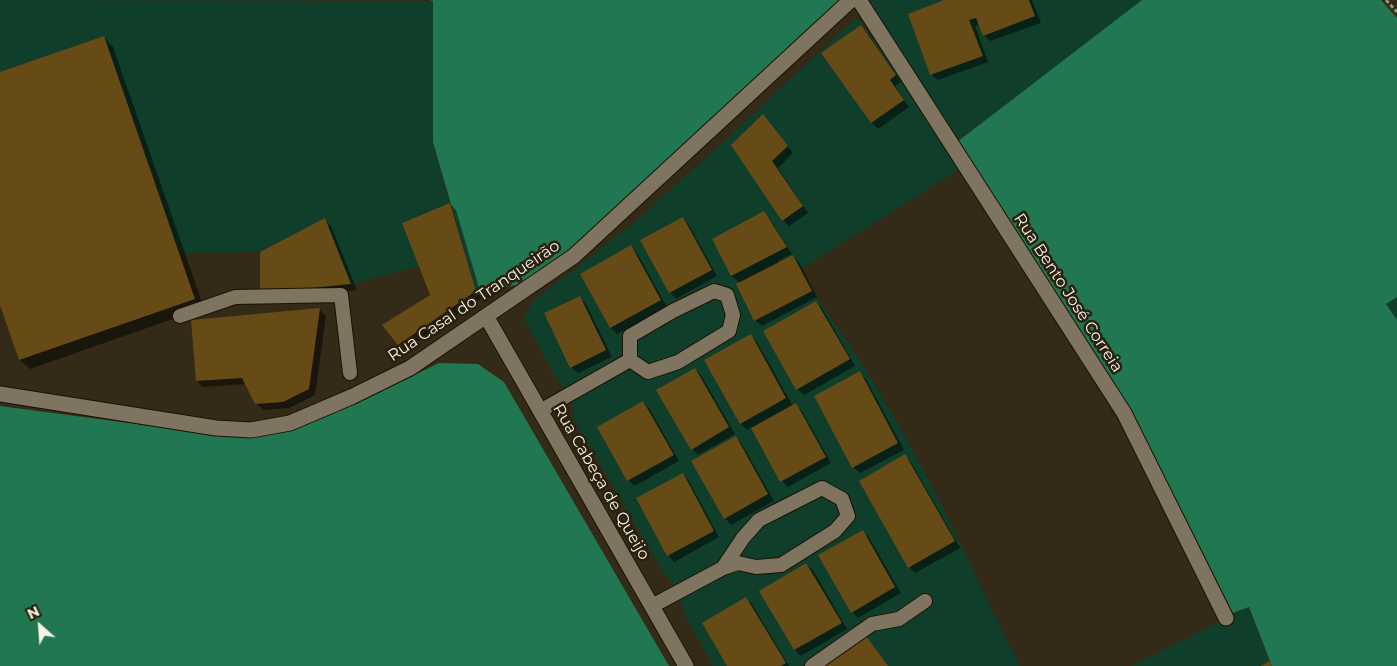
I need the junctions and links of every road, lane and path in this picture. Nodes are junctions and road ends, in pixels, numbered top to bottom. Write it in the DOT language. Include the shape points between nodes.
graph roads {
  1 [pos="851,0"];
  2 [pos="859,0"];
  3 [pos="1386,0"];
  4 [pos="1397,12"];
  5 [pos="180,316"];
  6 [pos="486,316"];
  7 [pos="630,360"];
  8 [pos="350,373"];
  9 [pos="0,394"];
  10 [pos="540,411"];
  11 [pos="723,568"];
  12 [pos="925,602"];
  13 [pos="652,606"];
  14 [pos="1226,618"];
  15 [pos="686,666"];
  16 [pos="812,666"];
  1 -- 6 [label="street, Rua Casal do Tranqueirão" via="574,256"];
  2 -- 14 [label="street, Rua Bento José Correia" via="1124,413"];
  3 -- 4 [label="path"];
  5 -- 8 [label="lane" via="235,297 341,295"];
  6 -- 9 [label="street, Rua Casal do Tranqueirão" via="410,368 290,423 252,430 216,428"];
  6 -- 10 [label="street, Rua Cabeça de Queijo"];
  7 -- 7 [label="lane" via="630,336 673,310 714,291 726,295 733,315 729,331 678,362 648,372"];
  7 -- 10 [label="lane"];
  10 -- 13 [label="street, Rua Cabeça de Queijo"];
  11 -- 11 [label="lane" via="760,520 822,488 842,499 848,516 836,531 781,565 756,567 738,563"];
  11 -- 13 [label="lane"];
  12 -- 16 [label="lane" via="899,619 872,624"];
  13 -- 15 [label="street, Rua Cabeça de Queijo"];
}
